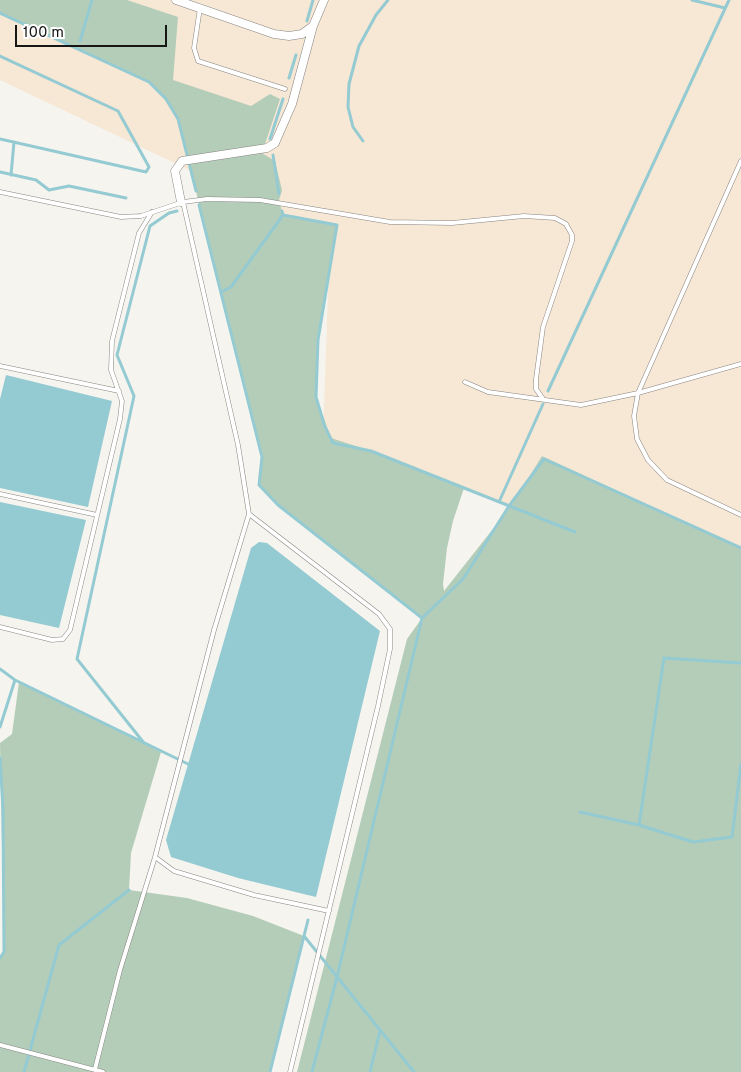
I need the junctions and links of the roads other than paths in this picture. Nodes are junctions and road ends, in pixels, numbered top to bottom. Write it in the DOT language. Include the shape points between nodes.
graph roads {
  1 [pos="176,0"];
  2 [pos="324,0"];
  3 [pos="200,8"];
  4 [pos="313,26"];
  5 [pos="285,89"];
  6 [pos="741,161"];
  7 [pos="0,192"];
  8 [pos="182,202"];
  9 [pos="152,212"];
  10 [pos="741,364"];
  11 [pos="0,366"];
  12 [pos="465,382"];
  13 [pos="119,392"];
  14 [pos="638,393"];
  15 [pos="543,398"];
  16 [pos="0,494"];
  17 [pos="249,514"];
  18 [pos="98,515"];
  19 [pos="741,515"];
  20 [pos="0,627"];
  21 [pos="155,856"];
  22 [pos="329,911"];
  23 [pos="0,1045"];
  24 [pos="94,1069"];
  25 [pos="103,1072"];
  26 [pos="290,1072"];
  1 -- 3 [label="street"];
  2 -- 4 [label="street"];
  3 -- 4 [label="street" via="274,34 302,34"];
  3 -- 5 [label="lane" via="194,48 198,61"];
  4 -- 8 [label="street" via="292,104 275,143 267,148 182,161 175,171"];
  6 -- 14 [label="lane"];
  7 -- 9 [label="lane" via="121,217"];
  8 -- 9 [label="lane"];
  8 -- 15 [label="lane" via="260,200 390,222 452,223 540,216 566,224 572,241 543,327 536,379 536,389"];
  8 -- 17 [label="lane" via="238,445"];
  9 -- 13 [label="lane" via="139,233 112,342 111,370"];
  10 -- 14 [label="lane"];
  11 -- 13 [label="lane"];
  12 -- 15 [label="lane" via="488,392"];
  13 -- 18 [label="lane" via="122,401 120,419"];
  14 -- 15 [label="lane" via="581,405"];
  14 -- 19 [label="lane" via="634,416 637,439 648,460 667,480"];
  16 -- 18 [label="lane"];
  17 -- 21 [label="lane" via="214,630"];
  17 -- 22 [label="lane" via="379,614 390,629 390,649"];
  18 -- 20 [label="lane" via="67,636 52,640"];
  21 -- 22 [label="lane" via="174,871 254,895"];
  21 -- 24 [label="lane"];
  22 -- 26 [label="lane"];
  23 -- 24 [label="lane"];
  24 -- 25 [label="lane"];
}
